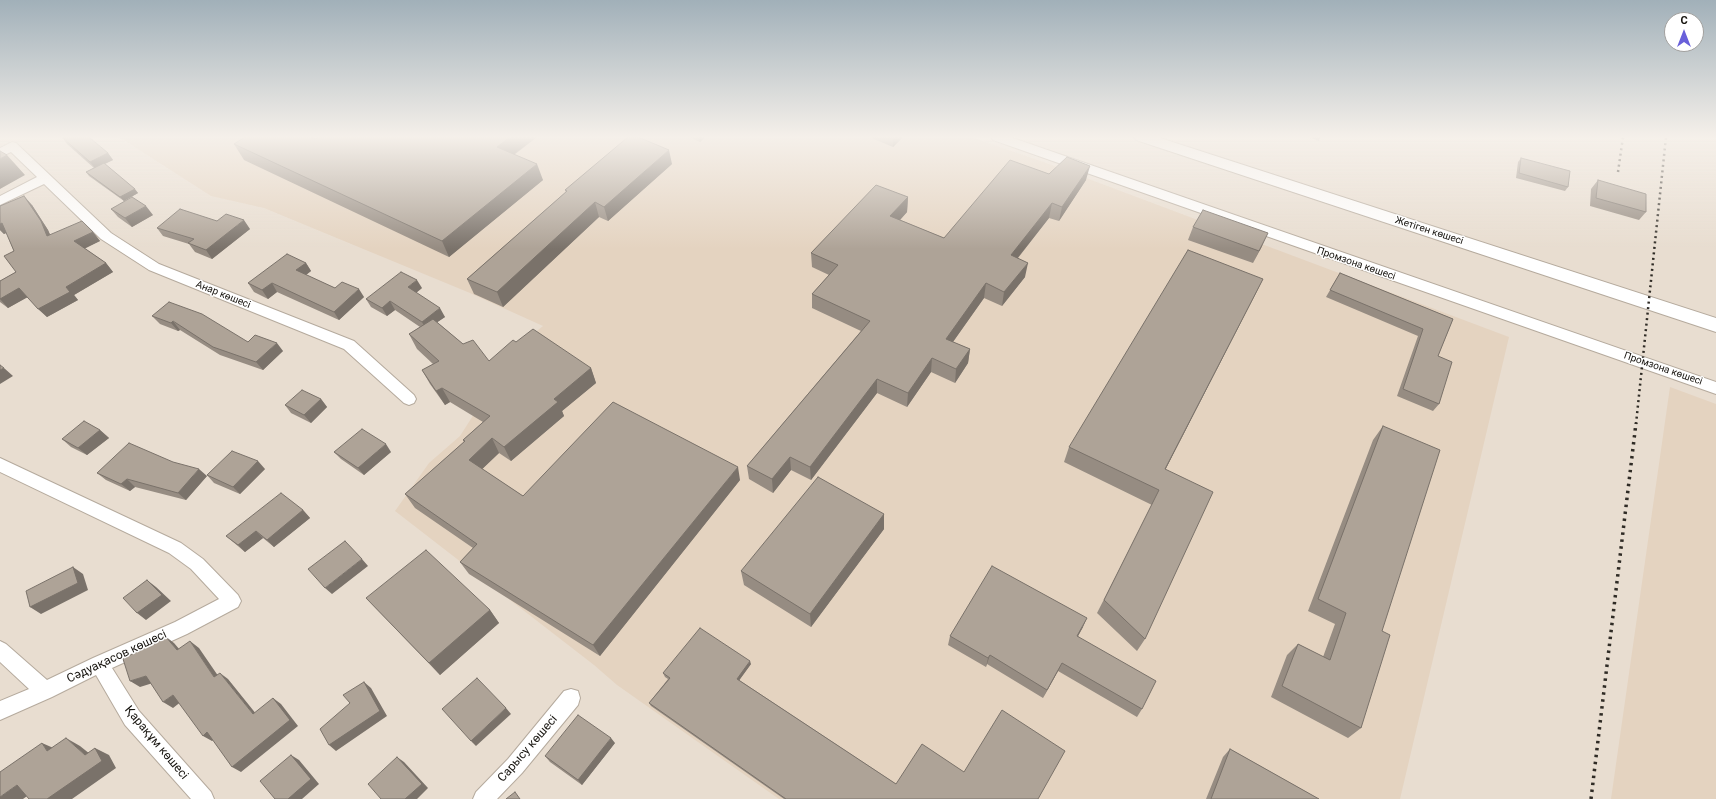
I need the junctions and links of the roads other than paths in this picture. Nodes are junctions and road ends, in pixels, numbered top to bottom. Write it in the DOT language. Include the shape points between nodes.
graph roads {
  1 [pos="41,174"];
  2 [pos="1104,174"];
  3 [pos="1255,174"];
  4 [pos="45,178"];
  5 [pos="0,201"];
  6 [pos="1716,325"];
  7 [pos="1716,388"];
  8 [pos="409,399"];
  9 [pos="0,465"];
  10 [pos="0,650"];
  11 [pos="99,664"];
  12 [pos="45,691"];
  13 [pos="571,698"];
  14 [pos="0,711"];
  15 [pos="204,799"];
  16 [pos="484,799"];
  1 -- 4 [label="street, Анар көшесі"];
  2 -- 7 [label="street, Промзона көшесі"];
  3 -- 6 [label="street, Жетіген көшесі"];
  4 -- 5 [label="street"];
  4 -- 8 [label="street, Анар көшесі" via="106,236 154,267 349,345"];
  9 -- 11 [label="street, Сәдуақасов көшесі" via="174,548 197,564 232,601 181,628"];
  10 -- 12 [label="street"];
  11 -- 12 [label="street, Сәдуақасов көшесі"];
  11 -- 15 [label="street, Қарақұм көшесі" via="132,718"];
  12 -- 14 [label="street, Сәдуақасов көшесі"];
  13 -- 16 [label="street, Сарысу көшесі"];
}
